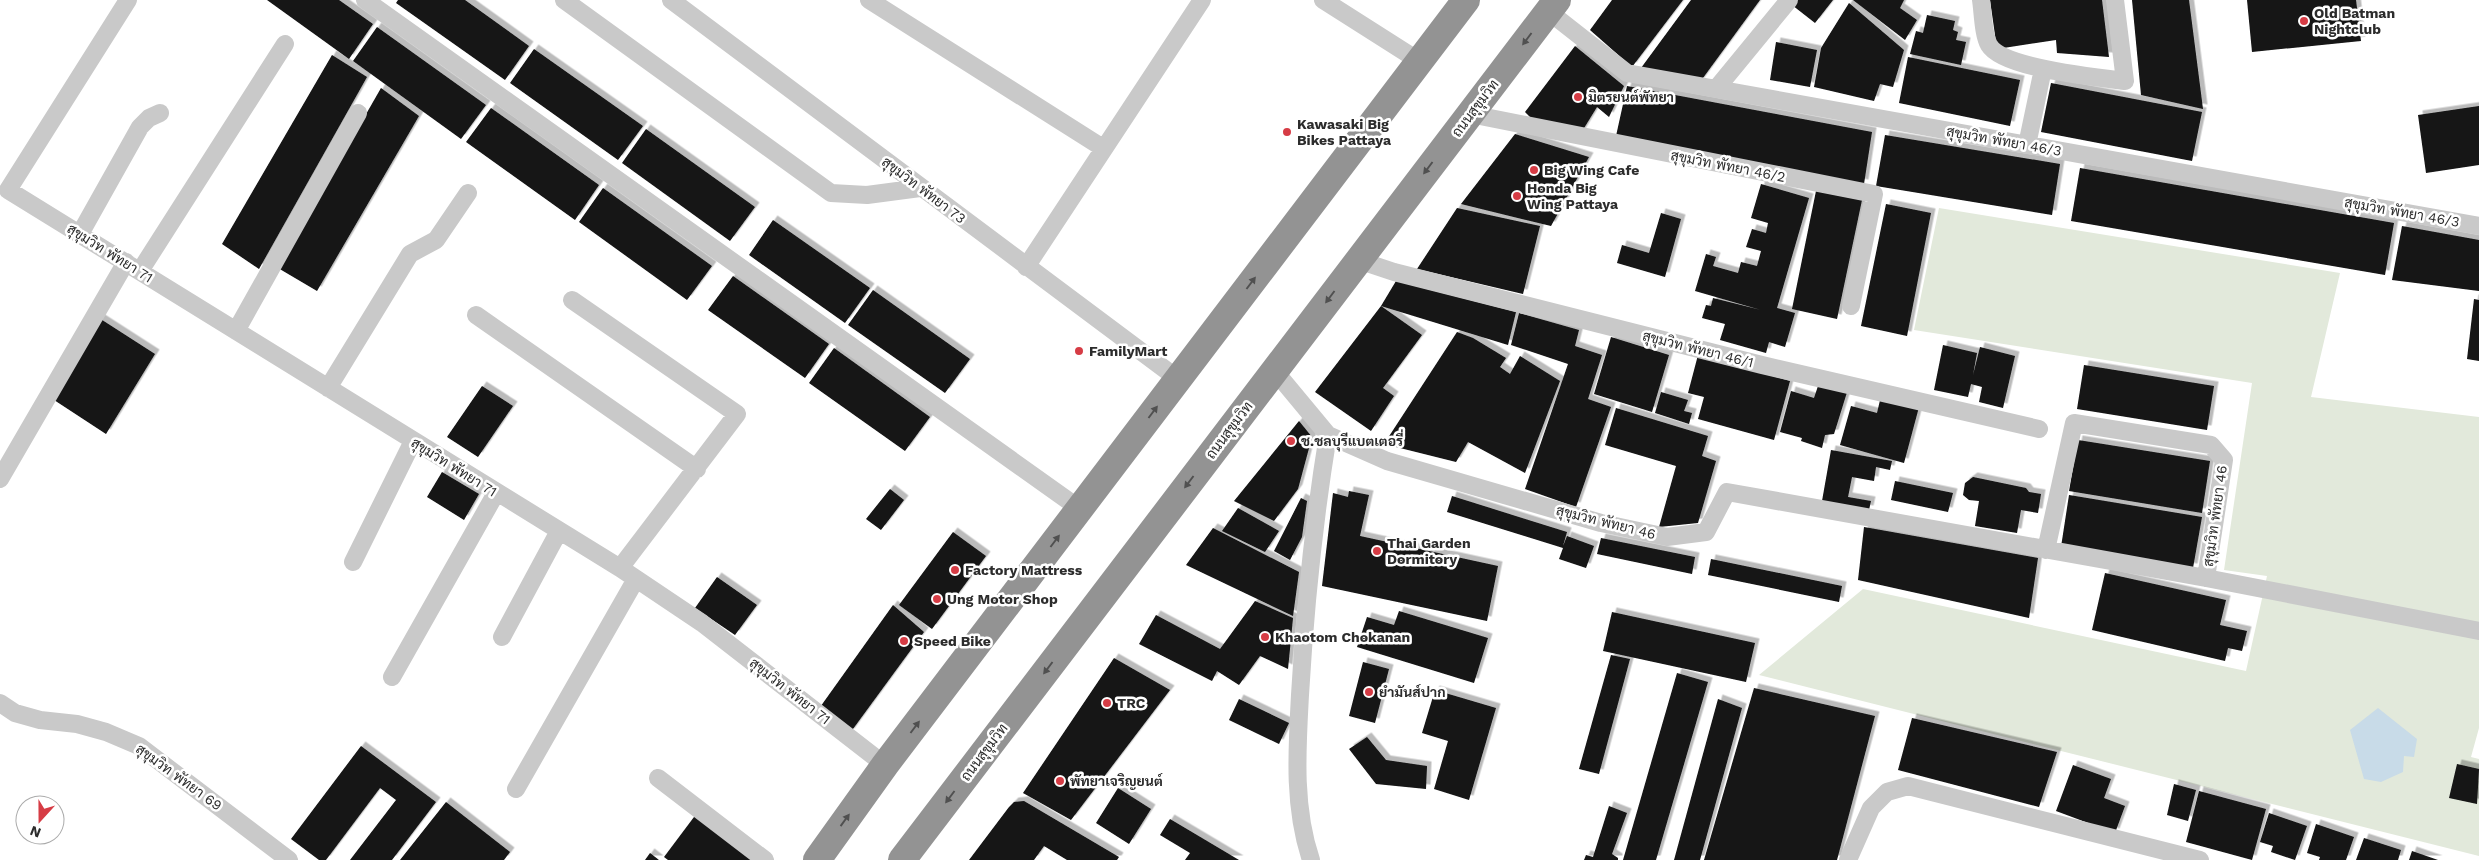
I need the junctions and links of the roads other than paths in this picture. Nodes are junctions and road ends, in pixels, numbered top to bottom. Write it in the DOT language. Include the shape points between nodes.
graph roads {
  1 [pos="128,0"];
  2 [pos="365,0"];
  3 [pos="564,0"];
  4 [pos="671,0"];
  5 [pos="869,0"];
  6 [pos="1202,0"];
  7 [pos="1323,0"];
  8 [pos="1466,0"];
  9 [pos="1789,0"];
  10 [pos="1981,0"];
  11 [pos="2115,0"];
  12 [pos="1552,5"];
  13 [pos="285,44"];
  14 [pos="1419,62"];
  15 [pos="2043,69"];
  16 [pos="1716,89"];
  17 [pos="160,113"];
  18 [pos="358,113"];
  19 [pos="1470,114"];
  20 [pos="2027,145"];
  21 [pos="1103,148"];
  22 [pos="920,188"];
  23 [pos="468,193"];
  24 [pos="2479,226"];
  25 [pos="80,234"];
  26 [pos="1358,260"];
  27 [pos="133,266"];
  28 [pos="1026,267"];
  29 [pos="572,300"];
  30 [pos="1851,306"];
  31 [pos="476,315"];
  32 [pos="236,331"];
  33 [pos="1274,370"];
  34 [pos="1178,380"];
  35 [pos="328,388"];
  36 [pos="2039,429"];
  37 [pos="1328,435"];
  38 [pos="413,441"];
  39 [pos="697,469"];
  40 [pos="0,479"];
  41 [pos="496,493"];
  42 [pos="1080,509"];
  43 [pos="559,531"];
  44 [pos="2046,550"];
  45 [pos="353,562"];
  46 [pos="620,568"];
  47 [pos="2206,578"];
  48 [pos="636,579"];
  49 [pos="2479,631"];
  50 [pos="502,637"];
  51 [pos="392,677"];
  52 [pos="0,703"];
  53 [pos="885,766"];
  54 [pos="658,778"];
  55 [pos="516,789"];
  56 [pos="289,860"];
  57 [pos="765,860"];
  58 [pos="817,860"];
  59 [pos="902,860"];
  60 [pos="1311,860"];
  61 [pos="1848,860"];
  62 [pos="2200,860"];
  1 -- 25 [label="street, สุขุมวิท พัทยา 71" via="8,190"];
  2 -- 42 [label="street"];
  3 -- 22 [label="street" via="830,192 867,195"];
  4 -- 22 [label="street, สุขุมวิท พัทยา 73"];
  5 -- 21 [label="street"];
  6 -- 21 [label="street"];
  7 -- 14 [label="street"];
  8 -- 14 [label="highway"];
  9 -- 16 [label="street"];
  10 -- 15 [label="street" via="1988,43 1993,51 2001,57"];
  11 -- 15 [label="street" via="2125,81"];
  12 -- 16 [label="street, สุขุมวิท พัทยา 46/3" via="1627,73"];
  12 -- 19 [label="highway, ถนนสุขุมวิท, one-way"];
  13 -- 27 [label="street"];
  34 -- 14 [label="highway, one-way"];
  15 -- 20 [label="street"];
  16 -- 20 [label="street, สุขุมวิท พัทยา 46/3"];
  17 -- 25 [label="street" via="140,127"];
  18 -- 32 [label="street"];
  19 -- 26 [label="highway, ถนนสุขุมวิท, one-way"];
  19 -- 30 [label="street, สุขุมวิท พัทยา 46/2" via="1874,194"];
  20 -- 24 [label="street, สุขุมวิท พัทยา 46/3"];
  21 -- 28 [label="street"];
  22 -- 28 [label="street, สุขุมวิท พัทยา 73"];
  23 -- 35 [label="street" via="436,240 410,254"];
  25 -- 27 [label="street, สุขุมวิท พัทยา 71"];
  26 -- 33 [label="highway, ถนนสุขุมวิท, one-way"];
  26 -- 36 [label="street, สุขุมวิท พัทยา 46/1" via="1394,272 1752,363"];
  27 -- 32 [label="street, สุขุมวิท พัทยา 71"];
  27 -- 40 [label="street"];
  28 -- 34 [label="street, สุขุมวิท พัทยา 73"];
  29 -- 39 [label="street" via="737,414"];
  31 -- 39 [label="street"];
  32 -- 35 [label="street, สุขุมวิท พัทยา 71"];
  33 -- 37 [label="street, สุขุมวิท พัทยา 46"];
  33 -- 59 [label="highway, ถนนสุขุมวิท, one-way"];
  42 -- 34 [label="highway, one-way"];
  35 -- 38 [label="street, สุขุมวิท พัทยา 71"];
  37 -- 44 [label="street, สุขุมวิท พัทยา 46" via="1387,461 1601,523 1667,537 1706,532 1726,492"];
  37 -- 60 [label="street" via="1303,640 1296,772 1305,843"];
  38 -- 41 [label="street, สุขุมวิท พัทยา 71"];
  38 -- 45 [label="street"];
  39 -- 46 [label="street"];
  41 -- 43 [label="street, สุขุมวิท พัทยา 71"];
  41 -- 51 [label="street"];
  53 -- 42 [label="highway, one-way"];
  43 -- 46 [label="street, สุขุมวิท พัทยา 71"];
  43 -- 50 [label="street"];
  44 -- 47 [label="street, สุขุมวิท พัทยา 46"];
  44 -- 47 [label="street, สุขุมวิท พัทยา 46" via="2074,423 2211,445 2224,460"];
  46 -- 48 [label="street, สุขุมวิท พัทยา 71"];
  47 -- 49 [label="street"];
  48 -- 53 [label="street, สุขุมวิท พัทยา 71" via="702,623"];
  48 -- 55 [label="street"];
  52 -- 56 [label="street, สุขุมวิท พัทยา 69" via="16,713 40,720 77,724 139,746"];
  58 -- 53 [label="highway, one-way"];
  54 -- 57 [label="street"];
  61 -- 62 [label="street" via="1871,808 1887,792 1908,786"];
}
